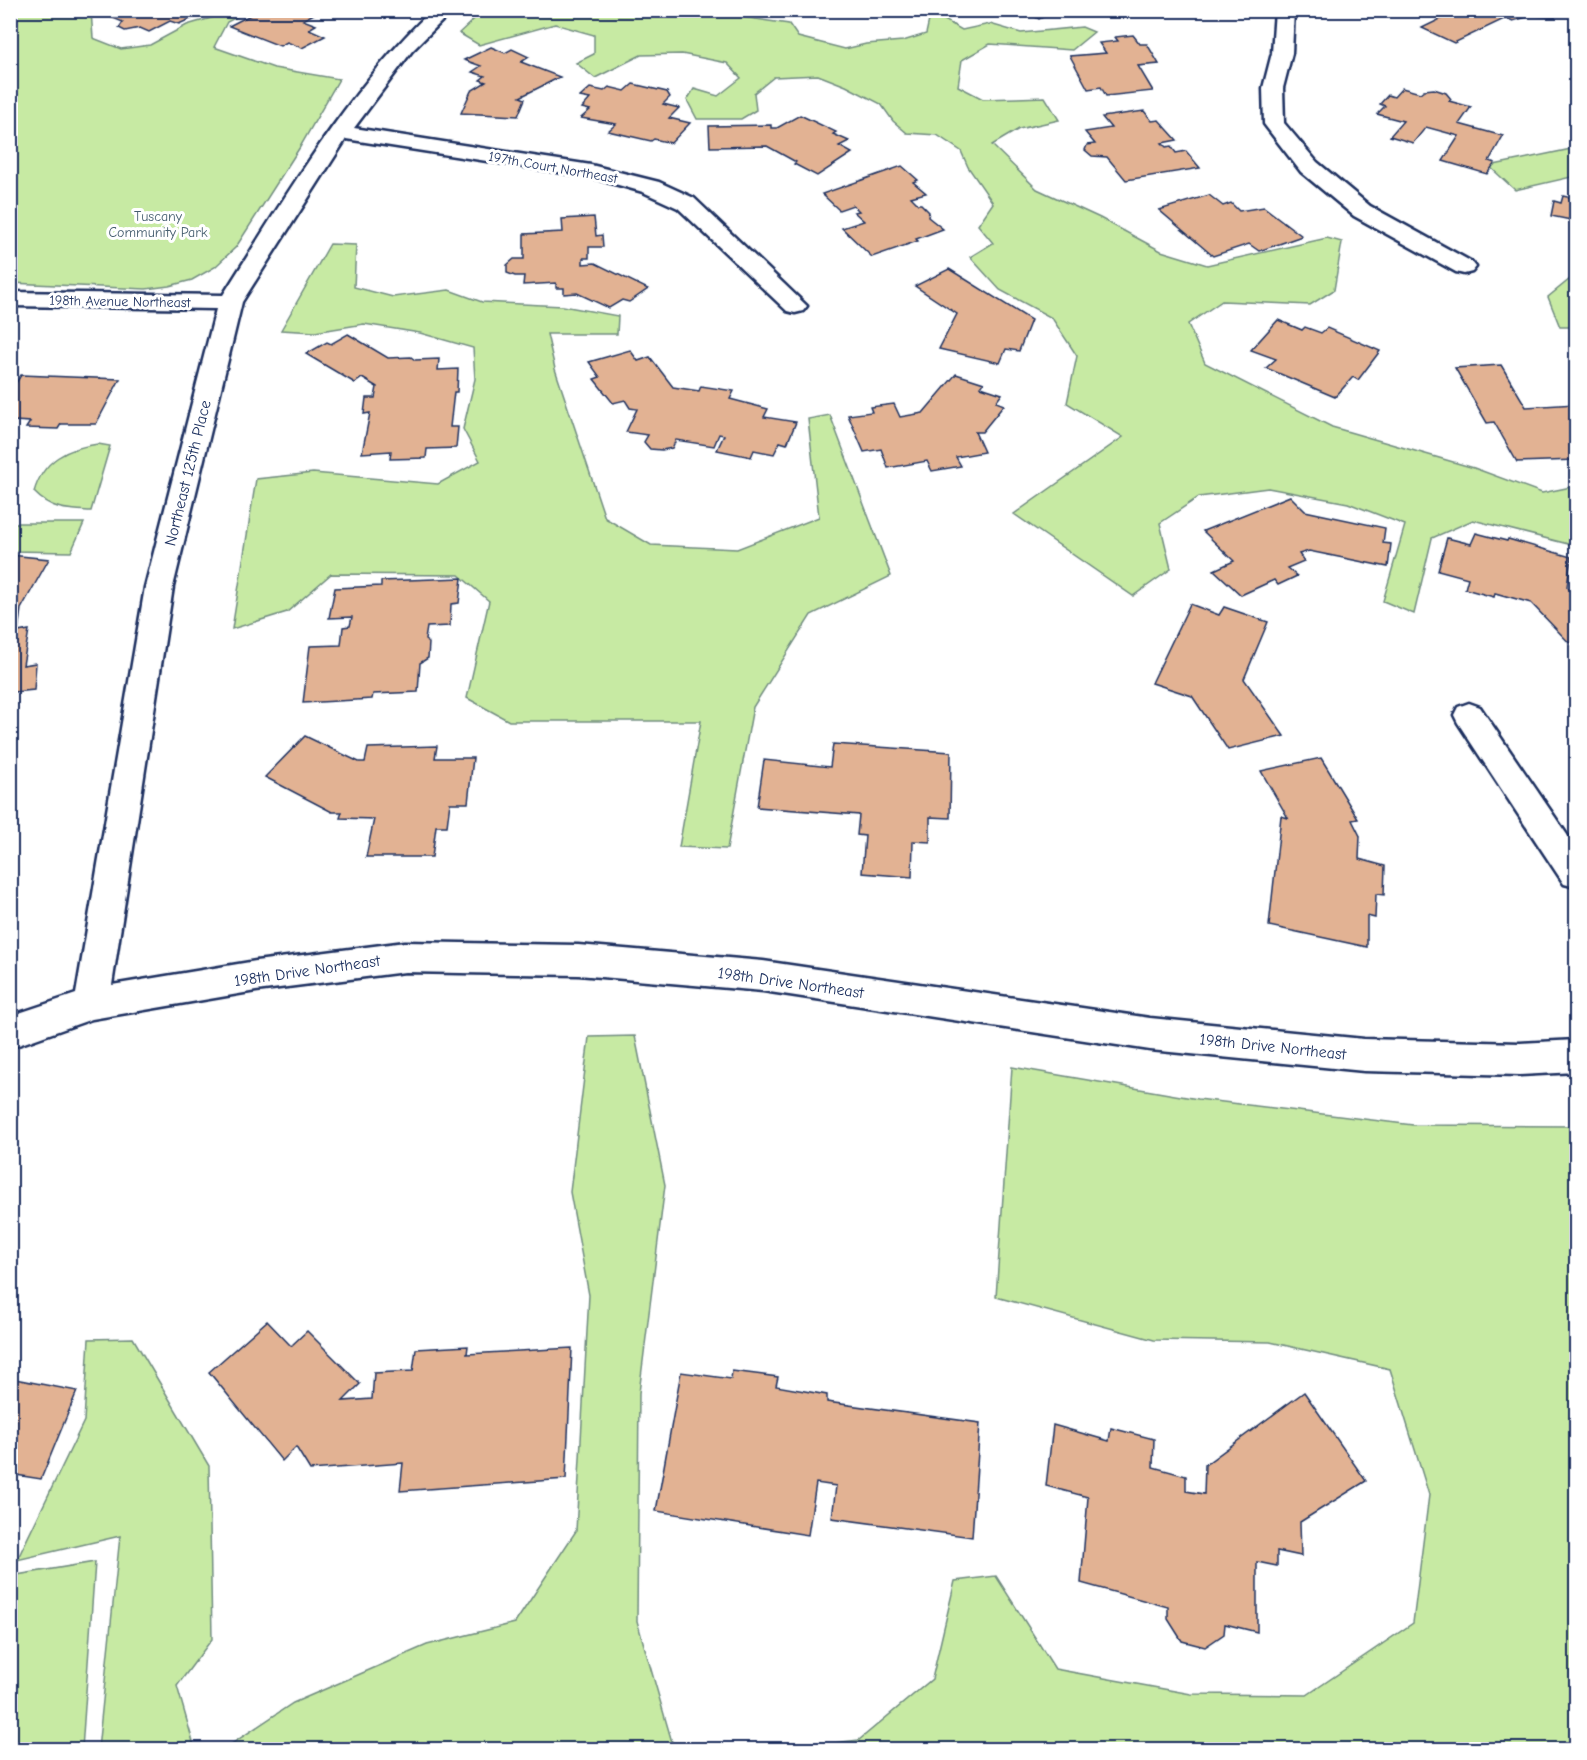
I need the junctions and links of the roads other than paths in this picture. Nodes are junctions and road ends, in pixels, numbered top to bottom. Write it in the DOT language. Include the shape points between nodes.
graph roads {
  1 [pos="444,10"];
  2 [pos="1285,10"];
  3 [pos="340,132"];
  4 [pos="1464,267"];
  5 [pos="10,299"];
  6 [pos="230,302"];
  7 [pos="795,306"];
  8 [pos="1469,715"];
  9 [pos="1576,874"];
  10 [pos="92,1004"];
  11 [pos="10,1032"];
  12 [pos="1576,1056"];
  1 -- 3 [label="street, Northeast 125th Place" via="405,47"];
  2 -- 4 [label="street" via="1282,53 1273,88 1274,124 1309,167 1362,211"];
  3 -- 6 [label="street, Northeast 125th Place"];
  3 -- 7 [label="street, 197th Court Northeast" via="591,171 651,187 686,203"];
  5 -- 6 [label="street, 198th Avenue Northeast"];
  6 -- 10 [label="street, Northeast 125th Place" via="159,587"];
  8 -- 9 [label="street"];
  10 -- 11 [label="street, 198th Drive Northeast"];
  10 -- 12 [label="street, 198th Drive Northeast" via="256,976 405,957 578,960 764,976 1150,1034 1364,1055 1520,1059"];
}
